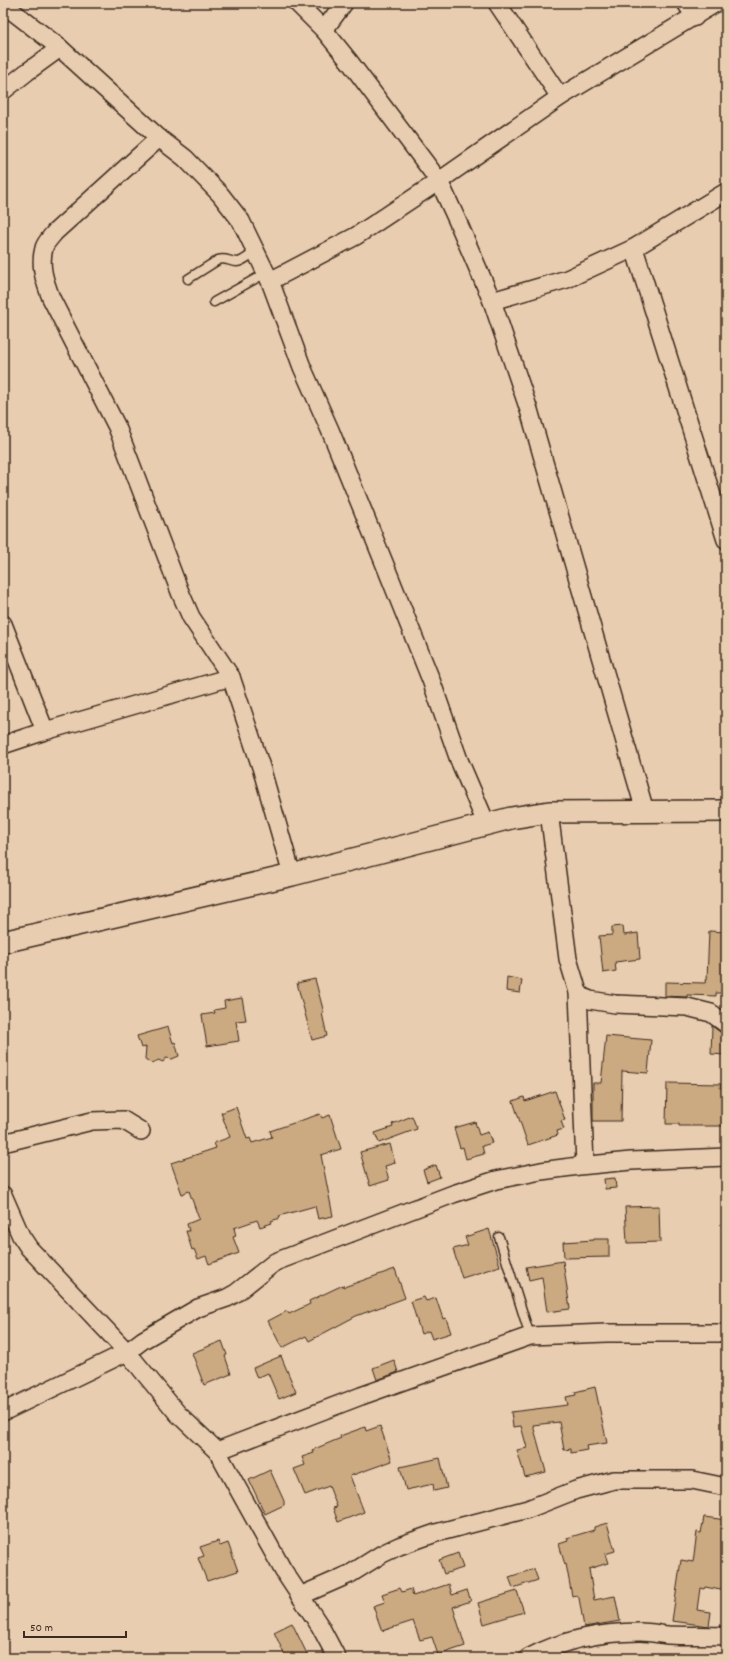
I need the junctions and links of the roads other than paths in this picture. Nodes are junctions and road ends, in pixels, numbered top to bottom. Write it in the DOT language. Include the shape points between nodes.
graph roads {
  1 [pos="297,3"];
  2 [pos="344,3"];
  3 [pos="497,3"];
  4 [pos="716,3"];
  5 [pos="3,4"];
  6 [pos="690,10"];
  7 [pos="324,30"];
  8 [pos="60,48"];
  9 [pos="3,91"];
  10 [pos="560,97"];
  11 [pos="159,138"];
  12 [pos="439,181"];
  13 [pos="726,192"];
  14 [pos="634,248"];
  15 [pos="256,251"];
  16 [pos="268,277"];
  17 [pos="188,279"];
  18 [pos="492,301"];
  19 [pos="214,302"];
  20 [pos="726,540"];
  21 [pos="3,624"];
  22 [pos="231,677"];
  23 [pos="45,731"];
  24 [pos="3,745"];
  25 [pos="726,810"];
  26 [pos="645,811"];
  27 [pos="549,812"];
  28 [pos="486,823"];
  29 [pos="292,875"];
  30 [pos="3,942"];
  31 [pos="578,992"];
  32 [pos="726,1024"];
  33 [pos="140,1131"];
  34 [pos="3,1143"];
  35 [pos="726,1157"];
  36 [pos="585,1165"];
  37 [pos="3,1195"];
  38 [pos="499,1238"];
  39 [pos="726,1333"];
  40 [pos="530,1336"];
  41 [pos="127,1352"];
  42 [pos="3,1412"];
  43 [pos="217,1451"];
  44 [pos="726,1487"];
  45 [pos="300,1596"];
  46 [pos="726,1636"];
  47 [pos="337,1658"];
  48 [pos="528,1658"];
  1 -- 7 [label="street"];
  2 -- 7 [label="street"];
  3 -- 10 [label="street"];
  4 -- 6 [label="street"];
  5 -- 8 [label="street"];
  6 -- 10 [label="street"];
  7 -- 12 [label="street"];
  8 -- 9 [label="street"];
  8 -- 11 [label="street"];
  10 -- 12 [label="street"];
  11 -- 15 [label="street" via="185,158 220,194 240,221"];
  11 -- 22 [label="street" via="55,232 44,247 44,280 116,427 189,610"];
  12 -- 16 [label="street" via="356,236"];
  12 -- 18 [label="street"];
  13 -- 14 [label="street"];
  14 -- 18 [label="street" via="567,279"];
  14 -- 20 [label="street"];
  15 -- 16 [label="street"];
  15 -- 17 [label="lane" via="236,262 223,258 218,260"];
  16 -- 19 [label="lane"];
  16 -- 28 [label="street" via="302,367 384,560 459,760"];
  18 -- 26 [label="street" via="529,410"];
  21 -- 23 [label="street"];
  22 -- 23 [label="street"];
  22 -- 29 [label="street" via="261,767"];
  23 -- 24 [label="street"];
  25 -- 26 [label="street"];
  26 -- 27 [label="street"];
  27 -- 28 [label="street"];
  27 -- 31 [label="street" via="568,959"];
  28 -- 29 [label="street"];
  29 -- 30 [label="street"];
  31 -- 32 [label="street" via="590,1000 615,1004 687,1007 711,1013"];
  31 -- 36 [label="street"];
  33 -- 34 [label="street" via="123,1120 92,1121"];
  35 -- 36 [label="street"];
  36 -- 41 [label="street" via="496,1180 275,1262 227,1298 198,1308"];
  37 -- 41 [label="street" via="29,1248"];
  38 -- 40 [label="lane"];
  39 -- 40 [label="street"];
  40 -- 43 [label="street"];
  41 -- 42 [label="street"];
  41 -- 43 [label="street" via="178,1414"];
  43 -- 45 [label="street"];
  44 -- 45 [label="street" via="692,1480 614,1480 576,1490 528,1509 436,1533 398,1546 350,1574"];
  45 -- 47 [label="street"];
  46 -- 48 [label="street" via="611,1633 550,1648"];
}
